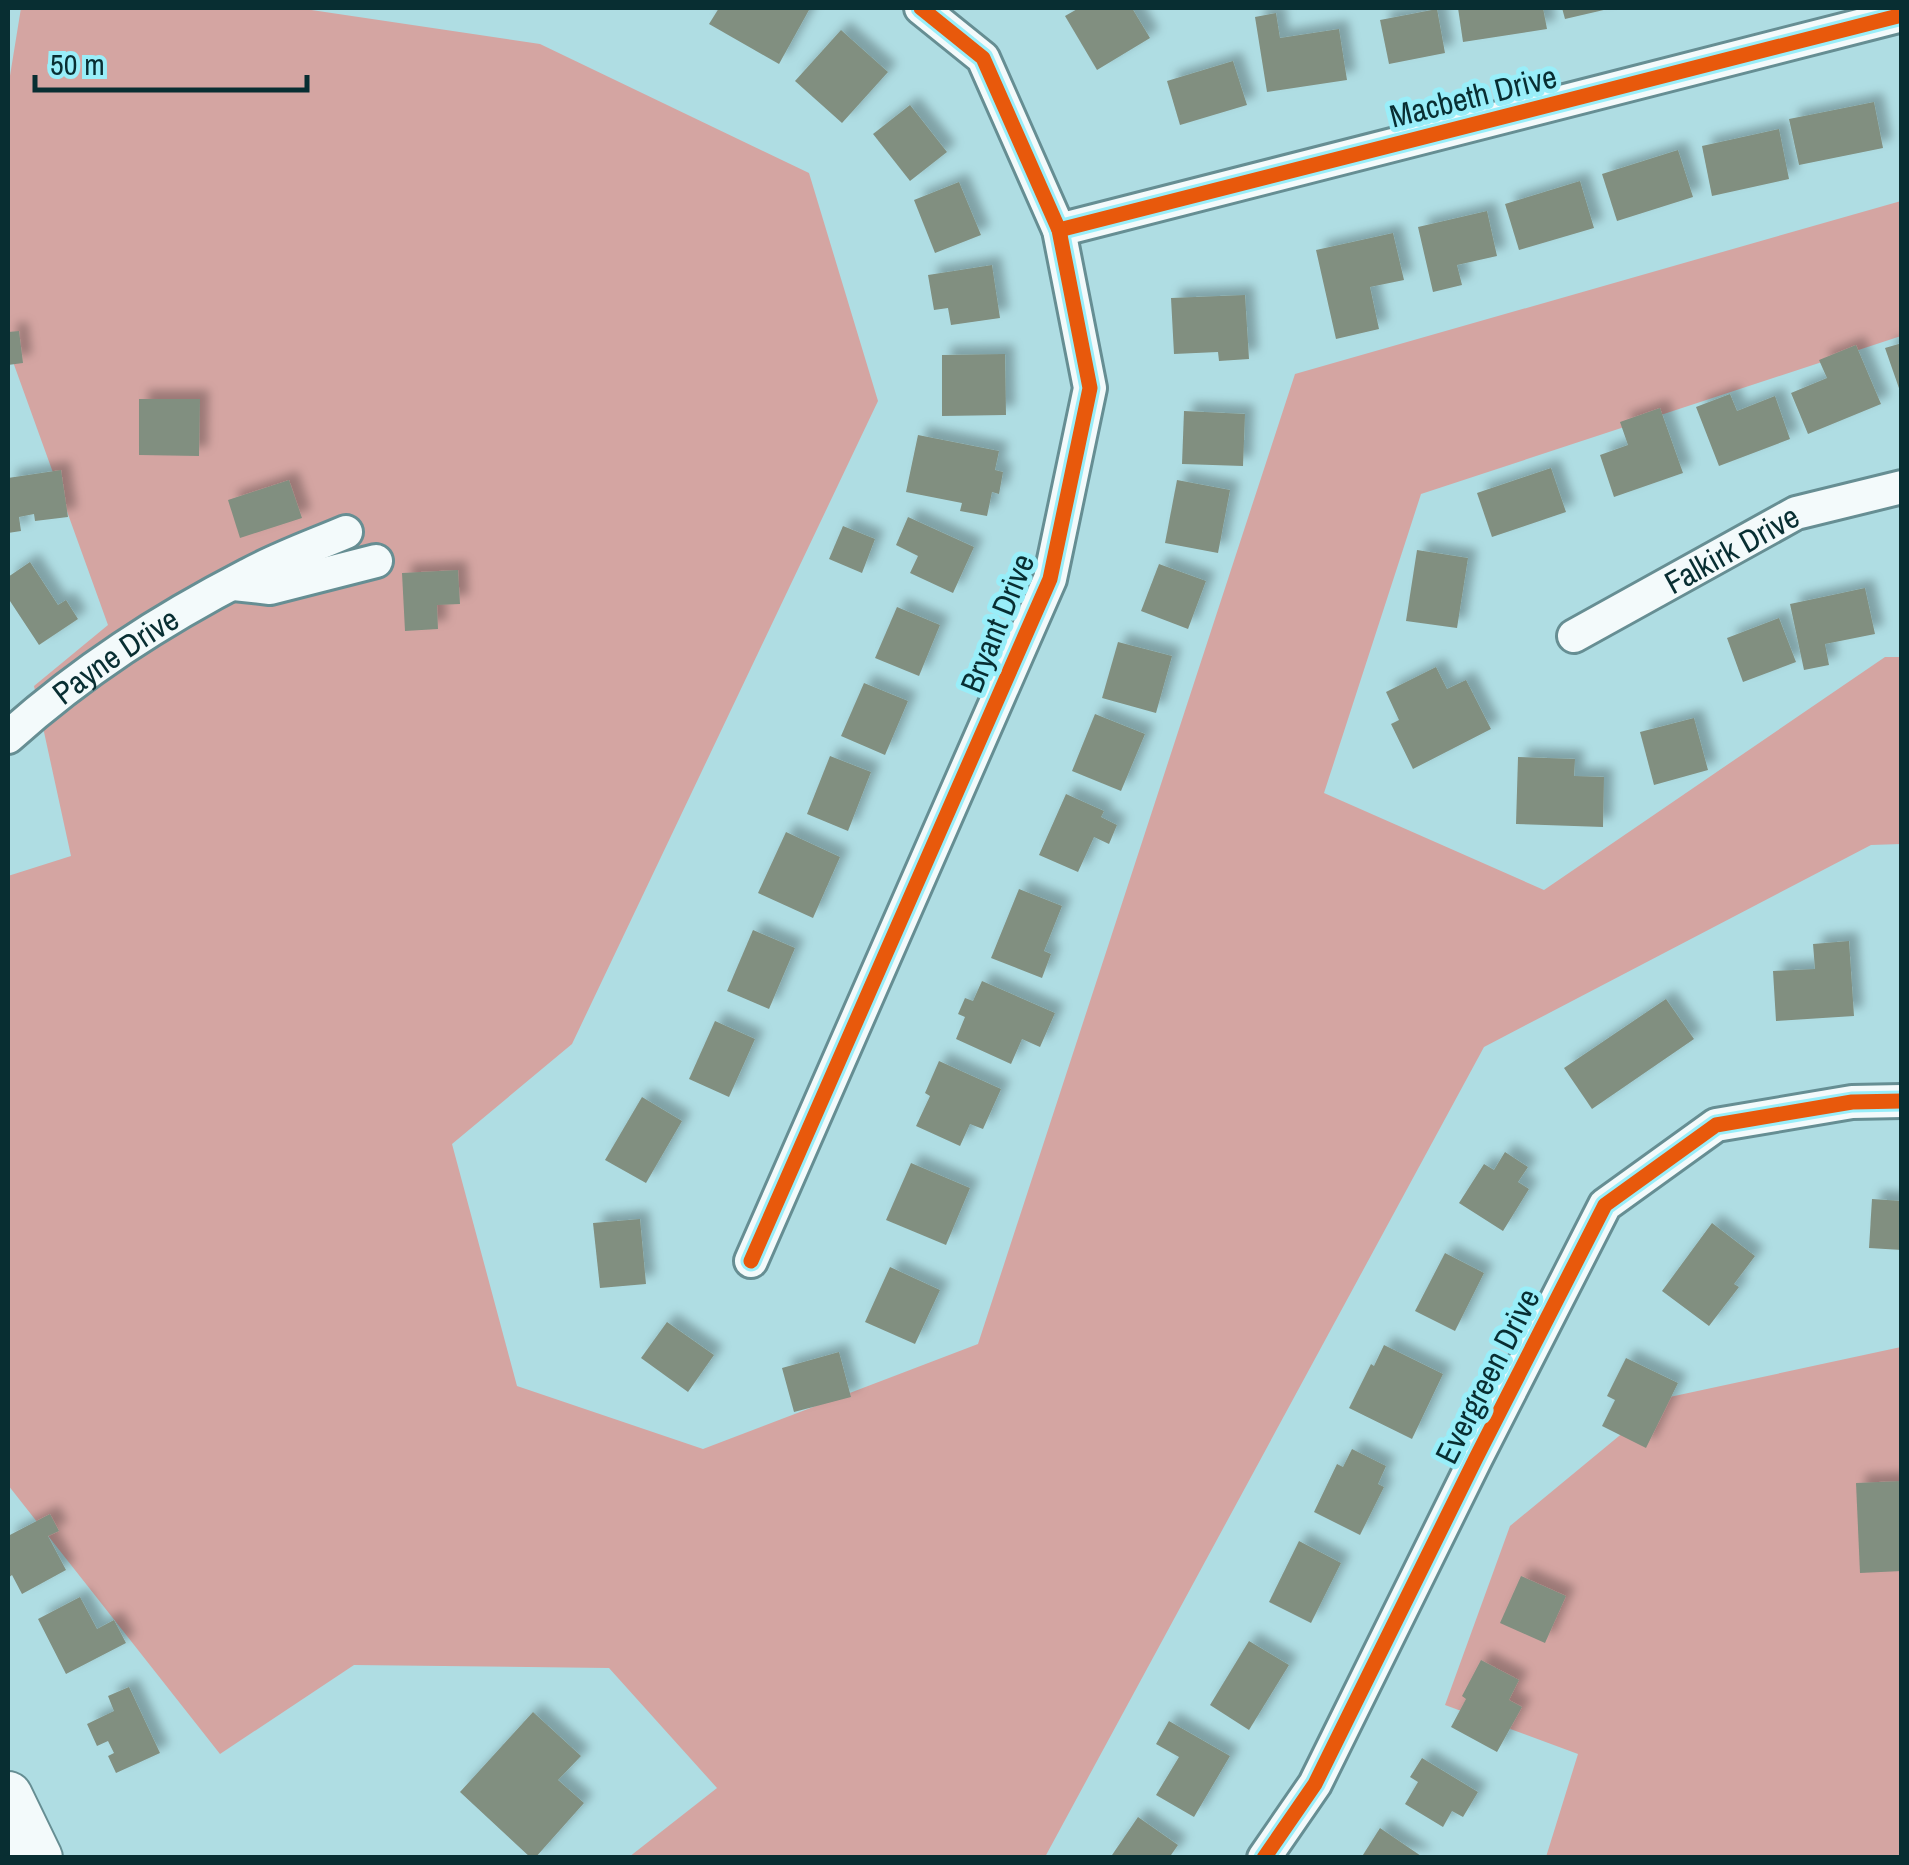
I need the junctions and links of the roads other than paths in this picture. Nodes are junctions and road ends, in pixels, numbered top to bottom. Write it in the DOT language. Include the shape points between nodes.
graph roads {
  1 [pos="921,8"];
  2 [pos="1902,15"];
  3 [pos="1059,230"];
  4 [pos="1902,487"];
  5 [pos="346,532"];
  6 [pos="376,561"];
  7 [pos="232,584"];
  8 [pos="1574,636"];
  9 [pos="8,737"];
  10 [pos="1902,1100"];
  11 [pos="751,1260"];
  12 [pos="8,1796"];
  13 [pos="38,1858"];
  14 [pos="1264,1858"];
  1 -- 3 [label="street, Bryant Drive" via="984,58"];
  2 -- 3 [label="street, Macbeth Drive"];
  3 -- 11 [label="street, Bryant Drive" via="1090,388 1050,578"];
  4 -- 8 [label="street, Falkirk Drive" via="1796,513"];
  5 -- 7 [label="street, Payne Drive"];
  6 -- 7 [label="street" via="270,588"];
  7 -- 9 [label="street, Payne Drive" via="112,654"];
  10 -- 14 [label="street, Evergreen Drive" via="1716,1125 1605,1205 1315,1784"];
  12 -- 13 [label="street"];
}
